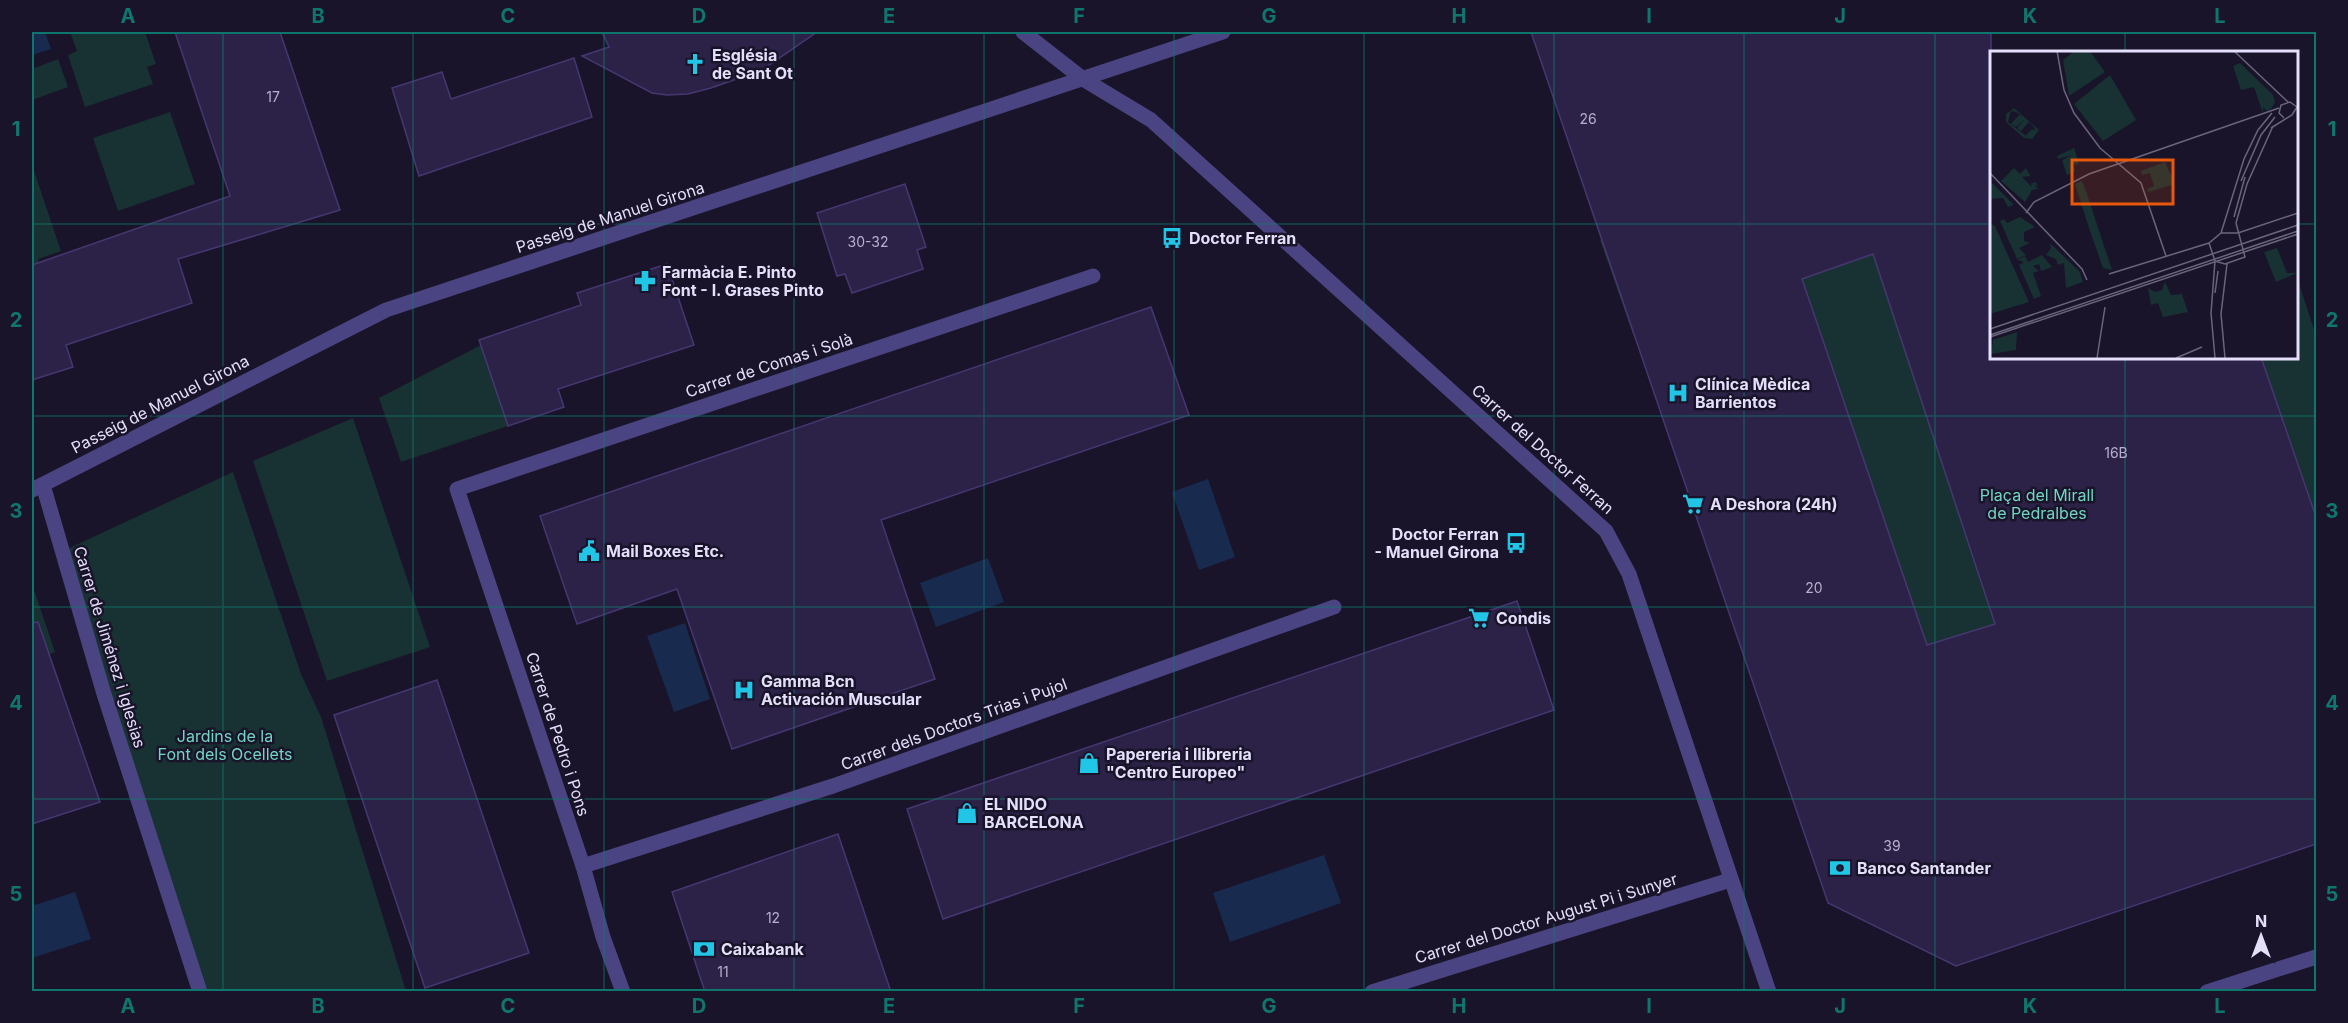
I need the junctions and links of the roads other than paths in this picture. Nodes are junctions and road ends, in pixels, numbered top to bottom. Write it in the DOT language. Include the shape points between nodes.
graph roads {
  1 [pos="1023,32"];
  2 [pos="1223,32"];
  3 [pos="1083,79"];
  4 [pos="1093,276"];
  5 [pos="37,487"];
  6 [pos="457,489"];
  7 [pos="1334,607"];
  8 [pos="583,866"];
  9 [pos="1730,880"];
  10 [pos="2316,957"];
  11 [pos="200,992"];
  12 [pos="623,992"];
  13 [pos="1372,992"];
  14 [pos="1769,992"];
  15 [pos="2207,992"];
  1 -- 3 [label="street, Carrer del Doctor Ferran"];
  2 -- 3 [label="street, Passeig de Manuel Girona"];
  3 -- 5 [label="street, Passeig de Manuel Girona" via="386,310"];
  3 -- 9 [label="street, Carrer del Doctor Ferran" via="1151,120 1606,531 1629,574"];
  4 -- 6 [label="street, Carrer de Comas i Solà"];
  5 -- 11 [label="street, Carrer de Jiménez i Iglesias"];
  6 -- 8 [label="street, Carrer de Pedro i Pons"];
  7 -- 8 [label="street, Carrer dels Doctors Trias i Pujol" via="833,786"];
  8 -- 12 [label="street, Carrer de Pedro i Pons"];
  9 -- 13 [label="street, Carrer del Doctor August Pi i Sunyer"];
  9 -- 14 [label="street, Carrer del Doctor Ferran"];
  10 -- 15 [label="street"];
}
